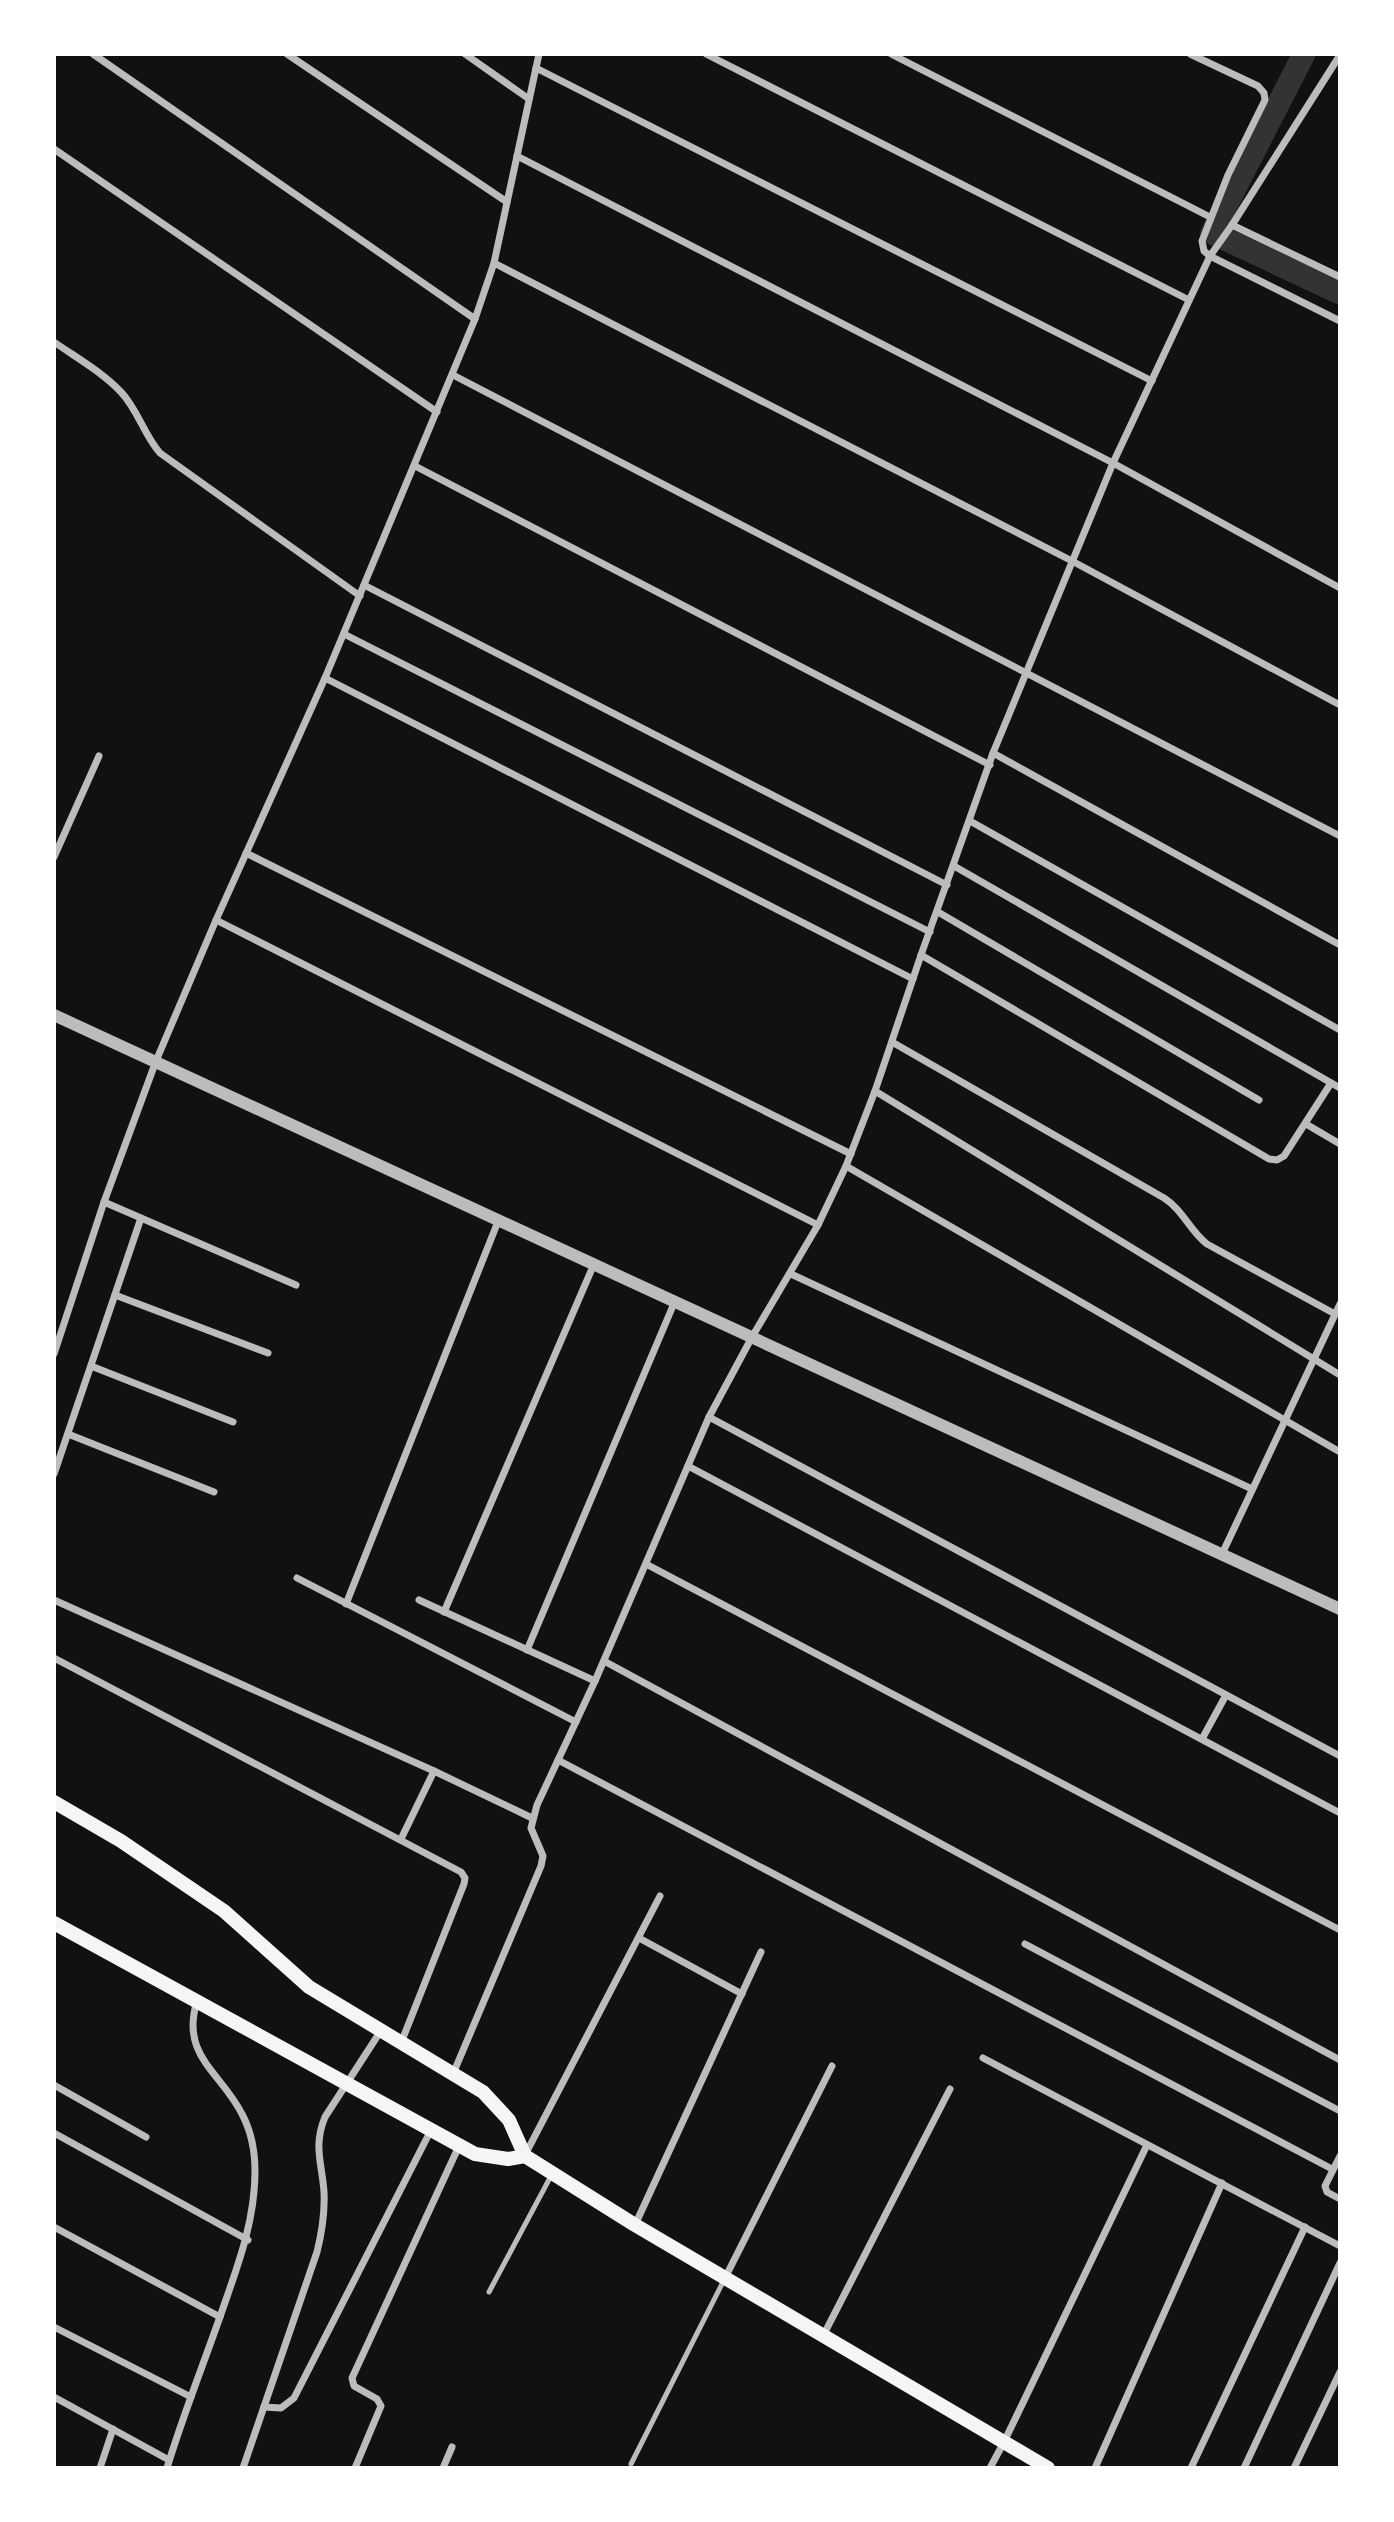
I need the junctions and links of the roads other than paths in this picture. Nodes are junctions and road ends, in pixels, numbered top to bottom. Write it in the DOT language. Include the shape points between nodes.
graph roads {
  1 [pos="93,54"];
  2 [pos="286,54"];
  3 [pos="465,54"];
  4 [pos="539,54"];
  5 [pos="706,54"];
  6 [pos="891,54"];
  7 [pos="1190,54"];
  8 [pos="1340,55"];
  9 [pos="536,68"];
  10 [pos="529,99"];
  11 [pos="54,149"];
  12 [pos="517,156"];
  13 [pos="507,202"];
  14 [pos="1210,217"];
  15 [pos="1232,225"];
  16 [pos="1210,256"];
  17 [pos="494,263"];
  18 [pos="1340,277"];
  19 [pos="1189,300"];
  20 [pos="475,319"];
  21 [pos="1340,321"];
  22 [pos="54,342"];
  23 [pos="453,375"];
  24 [pos="1152,381"];
  25 [pos="437,412"];
  26 [pos="1113,463"];
  27 [pos="415,466"];
  28 [pos="1072,561"];
  29 [pos="364,585"];
  30 [pos="1340,588"];
  31 [pos="360,596"];
  32 [pos="344,634"];
  33 [pos="1026,673"];
  34 [pos="325,678"];
  35 [pos="1340,705"];
  36 [pos="993,753"];
  37 [pos="99,756"];
  38 [pos="990,765"];
  39 [pos="970,821"];
  40 [pos="1340,836"];
  41 [pos="246,853"];
  42 [pos="54,857"];
  43 [pos="954,866"];
  44 [pos="947,885"];
  45 [pos="938,912"];
  46 [pos="216,920"];
  47 [pos="930,932"];
  48 [pos="1340,945"];
  49 [pos="921,956"];
  50 [pos="913,979"];
  51 [pos="54,1015"];
  52 [pos="1340,1030"];
  53 [pos="892,1042"];
  54 [pos="156,1061"];
  55 [pos="1331,1083"];
  56 [pos="1340,1088"];
  57 [pos="875,1091"];
  58 [pos="1259,1100"];
  59 [pos="1306,1124"];
  60 [pos="1340,1144"];
  61 [pos="851,1154"];
  62 [pos="846,1166"];
  63 [pos="104,1202"];
  64 [pos="141,1218"];
  65 [pos="499,1219"];
  66 [pos="818,1226"];
  67 [pos="595,1264"];
  68 [pos="791,1274"];
  69 [pos="296,1284"];
  70 [pos="115,1294"];
  71 [pos="675,1301"];
  72 [pos="1340,1304"];
  73 [pos="1335,1314"];
  74 [pos="752,1337"];
  75 [pos="268,1353"];
  76 [pos="54,1354"];
  77 [pos="1314,1359"];
  78 [pos="91,1366"];
  79 [pos="1340,1375"];
  80 [pos="709,1417"];
  81 [pos="1285,1419"];
  82 [pos="233,1422"];
  83 [pos="68,1434"];
  84 [pos="1340,1452"];
  85 [pos="688,1466"];
  86 [pos="54,1474"];
  87 [pos="1252,1489"];
  88 [pos="214,1492"];
  89 [pos="1222,1554"];
  90 [pos="646,1564"];
  91 [pos="297,1578"];
  92 [pos="54,1600"];
  93 [pos="419,1601"];
  94 [pos="346,1604"];
  95 [pos="1340,1609"];
  96 [pos="444,1612"];
  97 [pos="527,1650"];
  98 [pos="54,1658"];
  99 [pos="604,1661"];
  100 [pos="595,1681"];
  101 [pos="1226,1695"];
  102 [pos="576,1722"];
  103 [pos="1202,1739"];
  104 [pos="1340,1756"];
  105 [pos="558,1760"];
  106 [pos="434,1771"];
  107 [pos="54,1802"];
  108 [pos="1340,1813"];
  109 [pos="532,1818"];
  110 [pos="401,1839"];
  111 [pos="660,1896"];
  112 [pos="54,1923"];
  113 [pos="1340,1930"];
  114 [pos="639,1938"];
  115 [pos="1025,1944"];
  116 [pos="761,1952"];
  117 [pos="742,1994"];
  118 [pos="197,2001"];
  119 [pos="380,2032"];
  120 [pos="401,2044"];
  121 [pos="983,2058"];
  122 [pos="1340,2060"];
  123 [pos="832,2066"];
  124 [pos="453,2074"];
  125 [pos="346,2083"];
  126 [pos="54,2085"];
  127 [pos="950,2089"];
  128 [pos="1340,2111"];
  129 [pos="431,2130"];
  130 [pos="54,2133"];
  131 [pos="146,2137"];
  132 [pos="1147,2145"];
  133 [pos="459,2146"];
  134 [pos="525,2156"];
  135 [pos="1340,2156"];
  136 [pos="1332,2169"];
  137 [pos="552,2173"];
  138 [pos="1222,2183"];
  139 [pos="1340,2199"];
  140 [pos="635,2225"];
  141 [pos="54,2227"];
  142 [pos="1305,2227"];
  143 [pos="248,2240"];
  144 [pos="1340,2246"];
  145 [pos="1340,2263"];
  146 [pos="724,2278"];
  147 [pos="489,2292"];
  148 [pos="220,2317"];
  149 [pos="54,2327"];
  150 [pos="822,2336"];
  151 [pos="1340,2372"];
  152 [pos="54,2397"];
  153 [pos="191,2397"];
  154 [pos="264,2407"];
  155 [pos="113,2429"];
  156 [pos="1004,2442"];
  157 [pos="452,2447"];
  158 [pos="168,2464"];
  159 [pos="631,2464"];
  160 [pos="100,2468"];
  161 [pos="243,2468"];
  162 [pos="355,2468"];
  163 [pos="443,2468"];
  164 [pos="990,2468"];
  165 [pos="1048,2468"];
  166 [pos="1094,2468"];
  167 [pos="1191,2468"];
  168 [pos="1244,2468"];
  169 [pos="1294,2468"];
  1 -- 20 [label="street"];
  2 -- 13 [label="street"];
  3 -- 10 [label="street"];
  4 -- 9 [label="street"];
  5 -- 19 [label="street"];
  6 -- 14 [label="street"];
  7 -- 14 [label="street" via="1258,86 1265,100"];
  8 -- 15 [label="street"];
  9 -- 10 [label="street"];
  9 -- 24 [label="street"];
  10 -- 12 [label="street"];
  11 -- 25 [label="street"];
  12 -- 13 [label="street"];
  12 -- 26 [label="street"];
  13 -- 17 [label="street"];
  14 -- 16 [label="street" via="1202,241"];
  15 -- 16 [label="street"];
  15 -- 18 [label="street"];
  16 -- 19 [label="street"];
  16 -- 21 [label="street"];
  17 -- 20 [label="street"];
  17 -- 28 [label="street"];
  19 -- 24 [label="street"];
  20 -- 23 [label="street"];
  22 -- 31 [label="street" via="122,393 160,453"];
  23 -- 25 [label="street"];
  23 -- 33 [label="street"];
  24 -- 26 [label="street"];
  25 -- 27 [label="street"];
  26 -- 28 [label="street"];
  26 -- 30 [label="street"];
  27 -- 29 [label="street"];
  27 -- 38 [label="street"];
  28 -- 33 [label="street"];
  28 -- 35 [label="street"];
  29 -- 31 [label="street"];
  29 -- 44 [label="street"];
  31 -- 32 [label="street"];
  32 -- 34 [label="street"];
  32 -- 47 [label="street"];
  33 -- 36 [label="street"];
  33 -- 40 [label="street"];
  34 -- 41 [label="street"];
  34 -- 50 [label="street"];
  36 -- 38 [label="street"];
  36 -- 48 [label="street"];
  37 -- 42 [label="street"];
  38 -- 39 [label="street"];
  39 -- 43 [label="street"];
  39 -- 52 [label="street"];
  41 -- 46 [label="street"];
  41 -- 61 [label="street"];
  43 -- 44 [label="street"];
  43 -- 55 [label="street"];
  44 -- 45 [label="street"];
  45 -- 47 [label="street"];
  45 -- 58 [label="street"];
  46 -- 54 [label="street"];
  46 -- 66 [label="street"];
  47 -- 49 [label="street"];
  49 -- 50 [label="street"];
  49 -- 59 [label="street" via="1269,1159 1284,1156"];
  50 -- 53 [label="street"];
  51 -- 54 [label="street"];
  53 -- 57 [label="street"];
  53 -- 73 [label="street" via="1164,1198 1207,1244"];
  54 -- 63 [label="street"];
  54 -- 65 [label="street"];
  55 -- 56 [label="street"];
  55 -- 59 [label="street"];
  57 -- 61 [label="street"];
  57 -- 77 [label="street"];
  59 -- 60 [label="street"];
  61 -- 62 [label="street"];
  62 -- 66 [label="street"];
  62 -- 81 [label="street"];
  63 -- 64 [label="street"];
  63 -- 76 [label="street"];
  64 -- 69 [label="street"];
  64 -- 70 [label="street"];
  65 -- 67 [label="street"];
  65 -- 94 [label="street"];
  66 -- 68 [label="street"];
  67 -- 71 [label="street"];
  67 -- 96 [label="street"];
  68 -- 74 [label="street"];
  68 -- 87 [label="street"];
  70 -- 75 [label="street"];
  70 -- 78 [label="street"];
  71 -- 74 [label="street"];
  71 -- 97 [label="street"];
  72 -- 73 [label="street"];
  73 -- 77 [label="street"];
  74 -- 80 [label="street"];
  74 -- 89 [label="street"];
  77 -- 79 [label="street"];
  77 -- 81 [label="street"];
  78 -- 82 [label="street"];
  78 -- 83 [label="street"];
  80 -- 85 [label="street"];
  80 -- 101 [label="street"];
  81 -- 84 [label="street"];
  81 -- 87 [label="street"];
  83 -- 86 [label="street"];
  83 -- 88 [label="street"];
  85 -- 90 [label="street"];
  85 -- 103 [label="street"];
  87 -- 89 [label="street"];
  89 -- 95 [label="street"];
  90 -- 99 [label="street"];
  90 -- 113 [label="street"];
  91 -- 94 [label="street"];
  92 -- 106 [label="street"];
  93 -- 96 [label="street"];
  94 -- 102 [label="street"];
  96 -- 97 [label="street"];
  97 -- 100 [label="street"];
  98 -- 110 [label="street"];
  99 -- 100 [label="street"];
  99 -- 122 [label="street"];
  100 -- 102 [label="street"];
  101 -- 103 [label="street"];
  101 -- 104 [label="street"];
  102 -- 105 [label="street"];
  103 -- 108 [label="street"];
  105 -- 109 [label="street"];
  105 -- 136 [label="street"];
  106 -- 109 [label="street"];
  106 -- 110 [label="street"];
  107 -- 119 [label="main road" via="121,1841 224,1912 309,1987"];
  109 -- 124 [label="street" via="531,1828 543,1856 541,1866"];
  110 -- 120 [label="street" via="459,1870 465,1878"];
  111 -- 114 [label="street"];
  112 -- 118 [label="main road"];
  114 -- 117 [label="street"];
  114 -- 134 [label="street"];
  115 -- 128 [label="street"];
  116 -- 117 [label="street"];
  117 -- 140 [label="street"];
  118 -- 125 [label="main road"];
  118 -- 143 [label="street" via="191,2020 200,2054 242,2114 254,2151"];
  119 -- 120 [label="main road"];
  119 -- 125 [label="street"];
  120 -- 124 [label="main road"];
  121 -- 132 [label="street"];
  123 -- 146 [label="street"];
  124 -- 134 [label="main road" via="497,2105"];
  125 -- 129 [label="main road"];
  125 -- 154 [label="street" via="319,2131 322,2231"];
  126 -- 131 [label="street"];
  127 -- 150 [label="street"];
  129 -- 133 [label="main road"];
  129 -- 154 [label="street" via="299,2391 281,2408"];
  130 -- 143 [label="street"];
  132 -- 138 [label="street"];
  132 -- 156 [label="street"];
  133 -- 134 [label="main road" via="491,2158"];
  133 -- 162 [label="street" via="352,2378 354,2386 381,2406"];
  134 -- 137 [label="main road"];
  135 -- 136 [label="street"];
  136 -- 139 [label="street" via="1325,2188"];
  137 -- 140 [label="main road"];
  137 -- 147 [label="lane"];
  138 -- 142 [label="street"];
  138 -- 166 [label="street"];
  140 -- 146 [label="main road"];
  141 -- 148 [label="street"];
  142 -- 144 [label="street"];
  142 -- 167 [label="street"];
  143 -- 148 [label="street"];
  145 -- 168 [label="street"];
  146 -- 150 [label="main road"];
  146 -- 159 [label="lane"];
  148 -- 153 [label="street"];
  149 -- 153 [label="street"];
  150 -- 156 [label="main road"];
  151 -- 169 [label="street"];
  152 -- 155 [label="street"];
  153 -- 158 [label="street"];
  154 -- 161 [label="street"];
  155 -- 158 [label="street"];
  155 -- 160 [label="street"];
  156 -- 164 [label="street"];
  156 -- 165 [label="main road"];
  157 -- 163 [label="street"];
}
